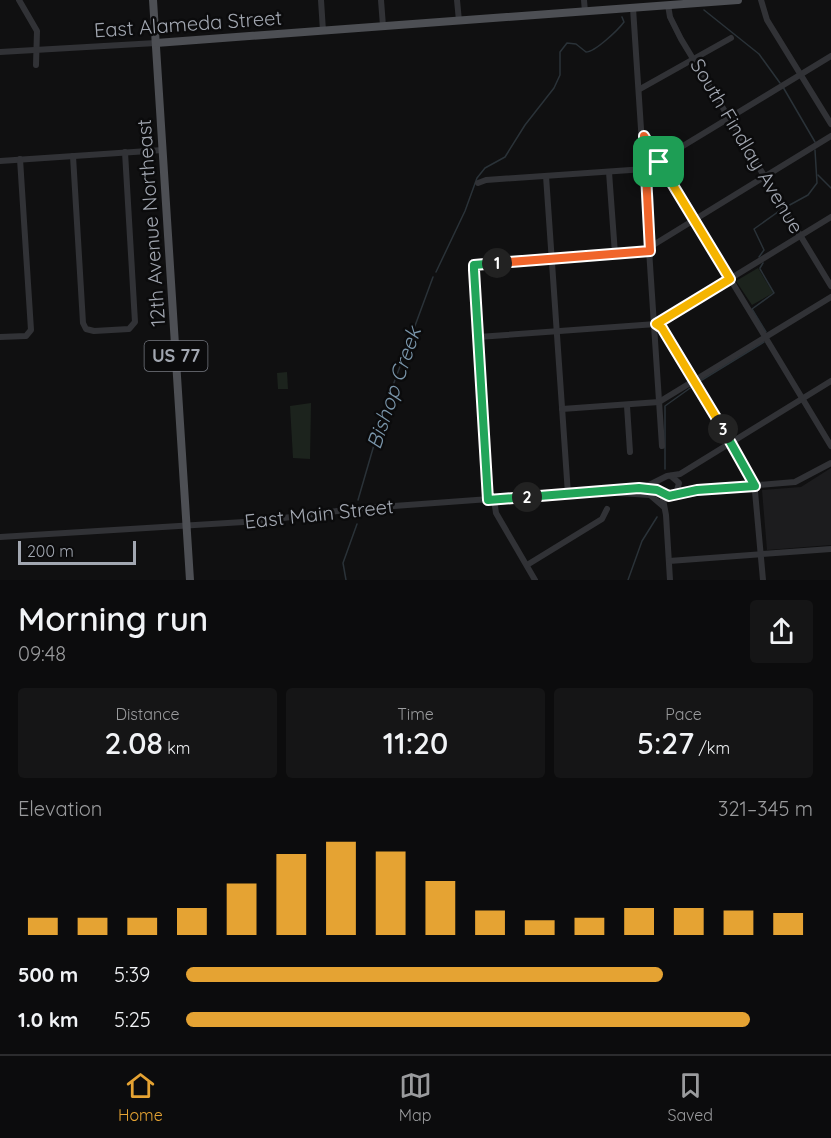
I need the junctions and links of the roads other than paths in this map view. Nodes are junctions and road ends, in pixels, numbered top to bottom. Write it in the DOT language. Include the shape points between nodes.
graph roads {
  1 [pos="19,0"];
  2 [pos="153,0"];
  3 [pos="321,0"];
  4 [pos="381,0"];
  5 [pos="457,0"];
  6 [pos="584,0"];
  7 [pos="738,0"];
  8 [pos="761,0"];
  9 [pos="668,5"];
  10 [pos="633,8"];
  11 [pos="585,12"];
  12 [pos="459,21"];
  13 [pos="383,26"];
  14 [pos="324,31"];
  15 [pos="731,38"];
  16 [pos="156,43"];
  17 [pos="38,50"];
  18 [pos="0,52"];
  19 [pos="831,56"];
  20 [pos="693,59"];
  21 [pos="36,65"];
  22 [pos="801,75"];
  23 [pos="640,89"];
  24 [pos="729,118"];
  25 [pos="831,124"];
  26 [pos="644,136"];
  27 [pos="831,136"];
  28 [pos="163,150"];
  29 [pos="125,152"];
  30 [pos="73,156"];
  31 [pos="20,159"];
  32 [pos="0,161"];
  33 [pos="659,162"];
  34 [pos="645,169"];
  35 [pos="609,172"];
  36 [pos="546,176"];
  37 [pos="765,177"];
  38 [pos="478,183"];
  39 [pos="831,217"];
  40 [pos="694,220"];
  41 [pos="801,235"];
  42 [pos="650,249"];
  43 [pos="615,254"];
  44 [pos="551,259"];
  45 [pos="730,279"];
  46 [pos="831,286"];
  47 [pos="831,297"];
  48 [pos="656,324"];
  49 [pos="556,331"];
  50 [pos="0,337"];
  51 [pos="478,337"];
  52 [pos="765,337"];
  53 [pos="831,381"];
  54 [pos="694,382"];
  55 [pos="802,398"];
  56 [pos="659,402"];
  57 [pos="627,406"];
  58 [pos="562,410"];
  59 [pos="730,441"];
  60 [pos="663,446"];
  61 [pos="831,446"];
  62 [pos="630,452"];
  63 [pos="831,463"];
  64 [pos="690,467"];
  65 [pos="670,476"];
  66 [pos="660,482"];
  67 [pos="679,484"];
  68 [pos="755,486"];
  69 [pos="639,488"];
  70 [pos="697,490"];
  71 [pos="588,492"];
  72 [pos="661,492"];
  73 [pos="568,494"];
  74 [pos="674,495"];
  75 [pos="491,499"];
  76 [pos="607,509"];
  77 [pos="666,512"];
  78 [pos="186,526"];
  79 [pos="0,537"];
  80 [pos="831,549"];
  81 [pos="761,554"];
  82 [pos="669,561"];
  83 [pos="527,565"];
  84 [pos="190,580"];
  85 [pos="535,580"];
  86 [pos="670,580"];
  87 [pos="763,580"];
  1 -- 17 [label="street" via="37,31"];
  2 -- 16 [label="main road, US 77"];
  3 -- 14 [label="street"];
  4 -- 13 [label="street"];
  5 -- 12 [label="street"];
  6 -- 11 [label="street"];
  7 -- 9 [label="main road, East Alameda Street"];
  8 -- 22 [label="street" via="762,13"];
  9 -- 10 [label="main road, East Alameda Street"];
  9 -- 20 [label="street, South Findlay Avenue" via="673,25"];
  10 -- 11 [label="main road, East Alameda Street"];
  10 -- 23 [label="street"];
  11 -- 12 [label="main road, East Alameda Street"];
  12 -- 13 [label="main road, East Alameda Street"];
  13 -- 14 [label="main road, East Alameda Street"];
  14 -- 16 [label="main road, East Alameda Street"];
  15 -- 20 [label="street"];
  16 -- 17 [label="street, East Alameda Street"];
  16 -- 28 [label="main road, 12th Avenue Northeast / US 77"];
  17 -- 18 [label="street, East Alameda Street"];
  17 -- 21 [label="street"];
  19 -- 22 [label="street"];
  20 -- 23 [label="street"];
  20 -- 24 [label="street, South Findlay Avenue"];
  22 -- 24 [label="street"];
  22 -- 25 [label="street"];
  23 -- 26 [label="street"];
  24 -- 33 [label="street"];
  24 -- 37 [label="street, South Findlay Avenue"];
  26 -- 33 [label="street"];
  26 -- 34 [label="street"];
  27 -- 37 [label="street"];
  28 -- 29 [label="street"];
  28 -- 78 [label="main road, 12th Avenue Northeast / US 77"];
  29 -- 30 [label="street"];
  29 -- 30 [label="street" via="135,322 125,329 94,331 86,329 83,322"];
  30 -- 31 [label="street"];
  31 -- 32 [label="street"];
  31 -- 50 [label="street" via="31,330 26,336"];
  33 -- 34 [label="street"];
  33 -- 40 [label="street"];
  34 -- 35 [label="street"];
  34 -- 42 [label="street"];
  35 -- 36 [label="street"];
  35 -- 43 [label="street"];
  36 -- 38 [label="street"];
  36 -- 44 [label="street"];
  37 -- 40 [label="street"];
  37 -- 41 [label="street, South Findlay Avenue"];
  39 -- 41 [label="street"];
  40 -- 42 [label="street"];
  40 -- 45 [label="street"];
  41 -- 45 [label="street"];
  41 -- 46 [label="street, South Findlay Avenue"];
  42 -- 43 [label="street"];
  42 -- 48 [label="street"];
  43 -- 44 [label="street"];
  44 -- 49 [label="street"];
  44 -- 51 [label="street" via="474,265"];
  45 -- 48 [label="street"];
  45 -- 52 [label="street"];
  47 -- 52 [label="street"];
  48 -- 49 [label="street"];
  48 -- 54 [label="street"];
  48 -- 56 [label="street"];
  49 -- 51 [label="street"];
  49 -- 58 [label="street"];
  51 -- 75 [label="street"];
  52 -- 54 [label="street"];
  52 -- 55 [label="street"];
  53 -- 55 [label="street"];
  54 -- 56 [label="street"];
  54 -- 59 [label="street"];
  55 -- 59 [label="street"];
  55 -- 61 [label="street"];
  56 -- 57 [label="street"];
  56 -- 60 [label="street"];
  57 -- 58 [label="street"];
  57 -- 62 [label="street"];
  58 -- 73 [label="street"];
  59 -- 64 [label="street"];
  59 -- 68 [label="street"];
  63 -- 68 [label="street" via="795,482"];
  64 -- 65 [label="street"];
  64 -- 67 [label="street"];
  65 -- 66 [label="street"];
  65 -- 67 [label="street"];
  66 -- 69 [label="street, East Main Street"];
  66 -- 72 [label="street"];
  67 -- 70 [label="street"];
  67 -- 74 [label="street"];
  68 -- 70 [label="street"];
  68 -- 81 [label="street"];
  69 -- 71 [label="street, East Main Street"];
  69 -- 72 [label="street, East Main Street"];
  70 -- 74 [label="street"];
  71 -- 73 [label="street, East Main Street"];
  71 -- 77 [label="street" via="646,494 658,500"];
  72 -- 74 [label="street"];
  72 -- 77 [label="street"];
  73 -- 75 [label="street, East Main Street"];
  74 -- 77 [label="street"];
  75 -- 78 [label="street, East Main Street"];
  75 -- 83 [label="street"];
  76 -- 83 [label="street" via="602,519"];
  77 -- 82 [label="street"];
  78 -- 79 [label="street, East Main Street"];
  78 -- 84 [label="main road, 12th Avenue Northeast / US 77"];
  80 -- 81 [label="street"];
  81 -- 82 [label="street"];
  81 -- 87 [label="street"];
  82 -- 86 [label="street"];
  83 -- 85 [label="street"];
}
